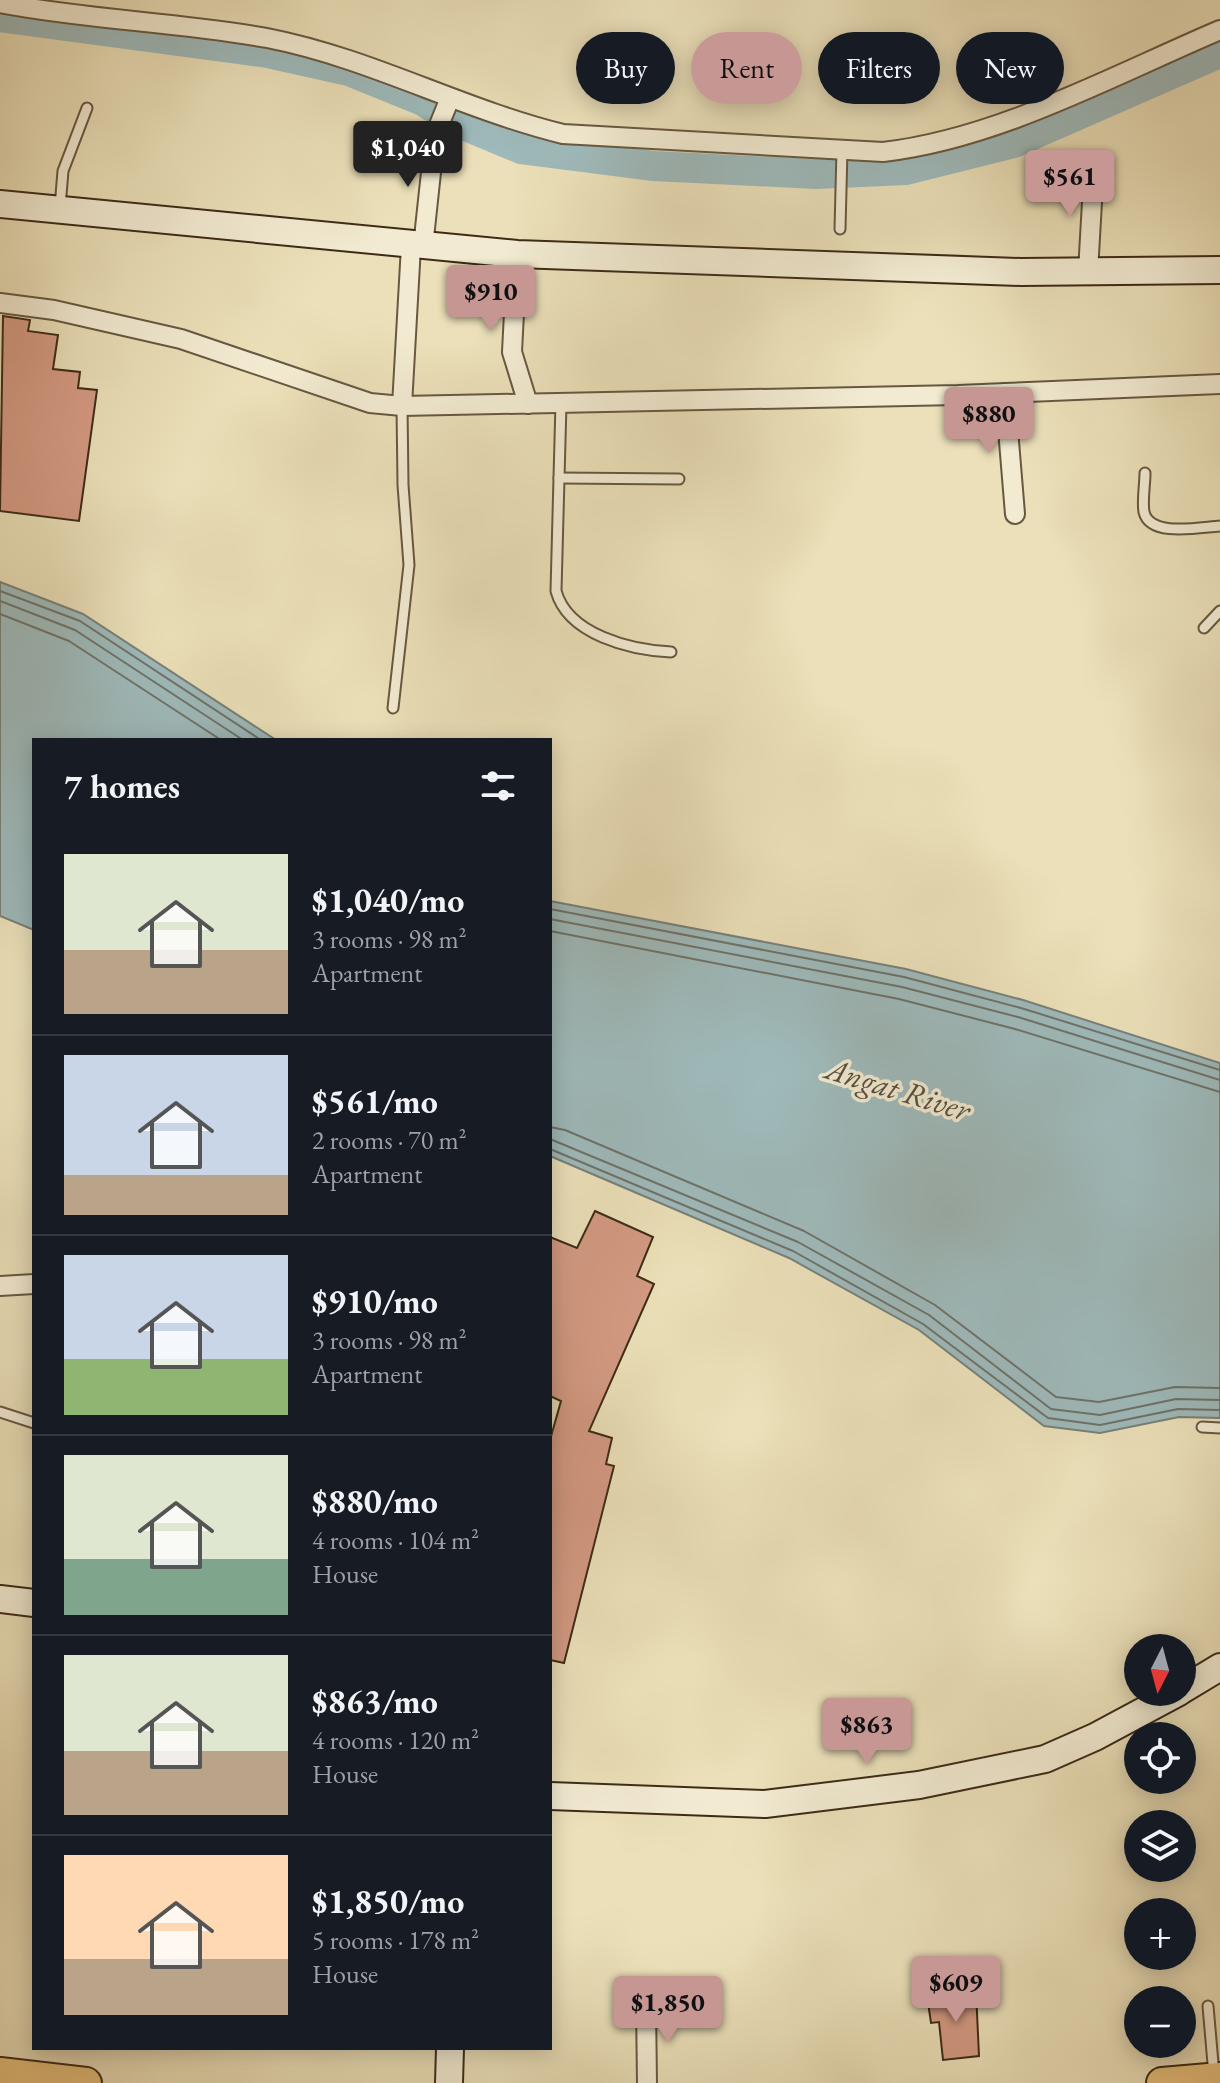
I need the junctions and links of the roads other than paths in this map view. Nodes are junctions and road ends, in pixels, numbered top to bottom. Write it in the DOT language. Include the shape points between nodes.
graph roads {
  1 [pos="0,3"];
  2 [pos="1220,30"];
  3 [pos="448,103"];
  4 [pos="87,108"];
  5 [pos="841,159"];
  6 [pos="1094,167"];
  7 [pos="0,204"];
  8 [pos="61,210"];
  9 [pos="840,229"];
  10 [pos="417,247"];
  11 [pos="517,254"];
  12 [pos="1220,270"];
  13 [pos="1088,272"];
  14 [pos="0,303"];
  15 [pos="1220,384"];
  16 [pos="1005,393"];
  17 [pos="561,403"];
  18 [pos="528,404"];
  19 [pos="402,406"];
  20 [pos="1145,473"];
  21 [pos="559,478"];
  22 [pos="679,479"];
  23 [pos="1015,514"];
  24 [pos="1220,526"];
  25 [pos="1220,611"];
  26 [pos="1204,628"];
  27 [pos="671,652"];
  28 [pos="393,708"];
  29 [pos="32,1284"];
  30 [pos="0,1286"];
  31 [pos="0,1412"];
  32 [pos="32,1422"];
  33 [pos="1202,1427"];
  34 [pos="1220,1428"];
  35 [pos="0,1599"];
  36 [pos="32,1603"];
  37 [pos="1220,1667"];
  38 [pos="1196,1681"];
  39 [pos="1153,1706"];
  40 [pos="552,1796"];
  41 [pos="646,2005"];
  42 [pos="1208,2006"];
  43 [pos="450,2050"];
  44 [pos="8,2077"];
  45 [pos="1217,2078"];
  46 [pos="86,2083"];
  47 [pos="449,2083"];
  48 [pos="647,2083"];
  49 [pos="1162,2083"];
  1 -- 3 [label="street" via="266,38 362,63"];
  2 -- 5 [label="street" via="971,136"];
  3 -- 5 [label="street" via="563,134"];
  3 -- 10 [label="street" via="435,135"];
  4 -- 8 [label="lane" via="63,171"];
  5 -- 9 [label="lane"];
  6 -- 13 [label="street"];
  7 -- 8 [label="street"];
  8 -- 10 [label="street"];
  10 -- 11 [label="street"];
  10 -- 19 [label="street"];
  11 -- 13 [label="street"];
  11 -- 18 [label="street" via="512,352"];
  12 -- 13 [label="street"];
  14 -- 19 [label="street" via="181,339 370,403"];
  15 -- 16 [label="street"];
  16 -- 17 [label="street"];
  16 -- 23 [label="street"];
  17 -- 18 [label="street"];
  17 -- 21 [label="lane"];
  18 -- 19 [label="street"];
  19 -- 28 [label="lane" via="409,565"];
  20 -- 24 [label="lane" via="1144,514 1152,523 1168,529"];
  21 -- 22 [label="lane"];
  21 -- 27 [label="lane" via="560,604 574,619 623,646"];
  25 -- 26 [label="lane"];
  29 -- 30 [label="street"];
  31 -- 32 [label="lane"];
  33 -- 34 [label="lane"];
  35 -- 36 [label="street"];
  37 -- 38 [label="street"];
  39 -- 40 [label="street" via="1045,1759 919,1785 765,1804"];
  41 -- 48 [label="street"];
  42 -- 45 [label="lane"];
  43 -- 47 [label="street"];
  44 -- 46 [label="main road"];
  45 -- 49 [label="main road"];
}
